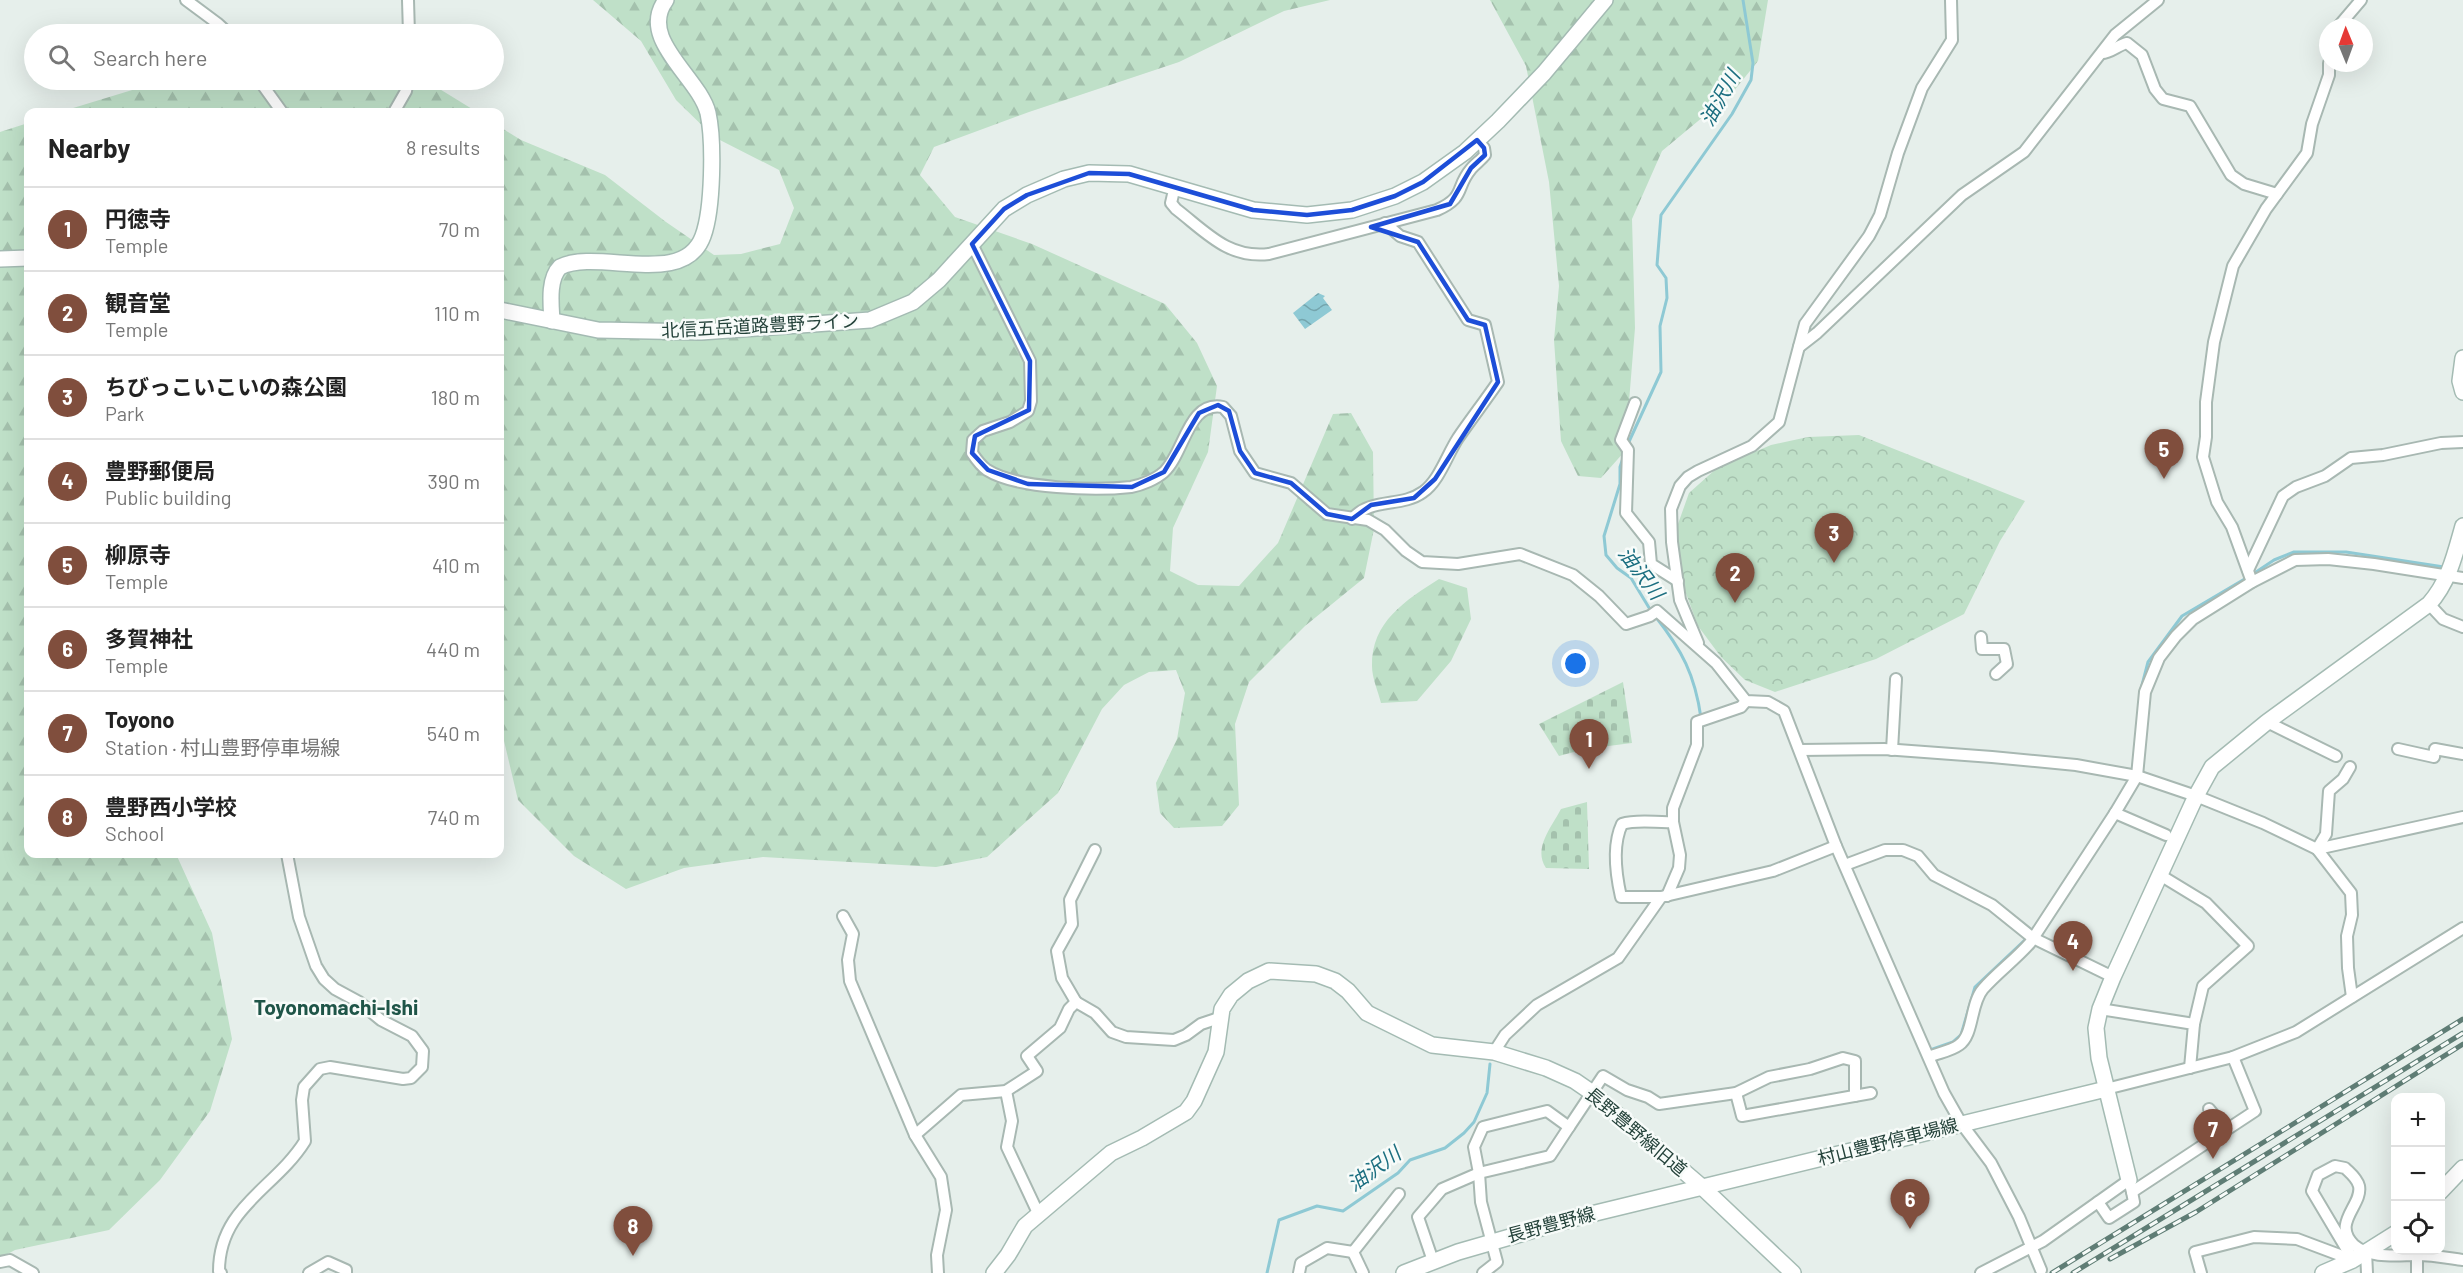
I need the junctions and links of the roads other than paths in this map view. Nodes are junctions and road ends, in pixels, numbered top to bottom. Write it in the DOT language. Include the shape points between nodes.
graph roads {
  1 [pos="186,0"];
  2 [pos="408,0"];
  3 [pos="666,0"];
  4 [pos="1605,0"];
  5 [pos="1952,0"];
  6 [pos="2158,0"];
  7 [pos="2361,0"];
  8 [pos="2346,18"];
  9 [pos="218,24"];
  10 [pos="409,24"];
  11 [pos="2102,52"];
  12 [pos="2329,72"];
  13 [pos="266,90"];
  14 [pos="406,90"];
  15 [pos="279,108"];
  16 [pos="396,108"];
  17 [pos="1477,140"];
  18 [pos="1175,186"];
  19 [pos="2277,194"];
  20 [pos="1384,223"];
  21 [pos="972,244"];
  22 [pos="24,258"];
  23 [pos="0,260"];
  24 [pos="504,311"];
  25 [pos="552,321"];
  26 [pos="1799,347"];
  27 [pos="2463,358"];
  28 [pos="2463,392"];
  29 [pos="1635,403"];
  30 [pos="2463,442"];
  31 [pos="1352,519"];
  32 [pos="2463,526"];
  33 [pos="2248,570"];
  34 [pos="2456,576"];
  35 [pos="1678,581"];
  36 [pos="2252,582"];
  37 [pos="2429,604"];
  38 [pos="2463,627"];
  39 [pos="1982,637"];
  40 [pos="1699,646"];
  41 [pos="1996,674"];
  42 [pos="1896,679"];
  43 [pos="1746,701"];
  44 [pos="2267,723"];
  45 [pos="2398,749"];
  46 [pos="1800,750"];
  47 [pos="1892,750"];
  48 [pos="2463,754"];
  49 [pos="2336,756"];
  50 [pos="2350,767"];
  51 [pos="2137,776"];
  52 [pos="2196,796"];
  53 [pos="2115,813"];
  54 [pos="2463,817"];
  55 [pos="1673,822"];
  56 [pos="2166,835"];
  57 [pos="1836,846"];
  58 [pos="2317,849"];
  59 [pos="1095,850"];
  60 [pos="288,858"];
  61 [pos="1845,865"];
  62 [pos="2160,875"];
  63 [pos="1667,896"];
  64 [pos="843,916"];
  65 [pos="2463,928"];
  66 [pos="2033,938"];
  67 [pos="2113,977"];
  68 [pos="2352,997"];
  69 [pos="1076,1002"];
  70 [pos="2100,1009"];
  71 [pos="1219,1018"];
  72 [pos="2194,1024"];
  73 [pos="1494,1052"];
  74 [pos="1929,1057"];
  75 [pos="2233,1057"];
  76 [pos="2190,1068"];
  77 [pos="2106,1089"];
  78 [pos="1006,1091"];
  79 [pos="1591,1092"];
  80 [pos="1736,1093"];
  81 [pos="1871,1093"];
  82 [pos="1855,1096"];
  83 [pos="2209,1108"];
  84 [pos="1961,1123"];
  85 [pos="1569,1127"];
  86 [pos="2226,1130"];
  87 [pos="915,1135"];
  88 [pos="2463,1167"];
  89 [pos="1479,1173"];
  90 [pos="2130,1186"];
  91 [pos="1702,1187"];
  92 [pos="2445,1187"];
  93 [pos="1399,1194"];
  94 [pos="2098,1202"];
  95 [pos="1039,1215"];
  96 [pos="2391,1236"];
  97 [pos="1490,1242"];
  98 [pos="2033,1247"];
  99 [pos="1353,1252"];
  100 [pos="2360,1255"];
  101 [pos="2417,1255"];
  102 [pos="2463,1260"];
  103 [pos="1433,1261"];
  104 [pos="0,1262"];
  105 [pos="2041,1270"];
  106 [pos="33,1273"];
  107 [pos="221,1273"];
  108 [pos="309,1273"];
  109 [pos="346,1273"];
  110 [pos="938,1273"];
  111 [pos="994,1273"];
  112 [pos="1299,1273"];
  113 [pos="1363,1273"];
  114 [pos="1404,1273"];
  115 [pos="1483,1273"];
  116 [pos="1793,1273"];
  117 [pos="1981,1273"];
  118 [pos="2201,1273"];
  119 [pos="2323,1273"];
  120 [pos="2367,1273"];
  121 [pos="2417,1273"];
  1 -- 9 [label="street"];
  2 -- 10 [label="street"];
  3 -- 25 [label="street" via="658,19 660,35 707,111 710,199 704,235 689,256 672,262 583,262 560,267 552,291"];
  4 -- 17 [label="street, 北信五岳道路豊野ライン" via="1544,73"];
  5 -- 26 [label="street" via="1952,40 1922,88 1880,215 1805,324"];
  6 -- 11 [label="street" via="2115,35"];
  7 -- 8 [label="street"];
  11 -- 19 [label="street" via="2127,43 2142,55 2159,94 2163,99 2190,106 2231,175 2244,184"];
  11 -- 26 [label="street" via="2024,152 1962,195"];
  12 -- 19 [label="street" via="2307,153"];
  13 -- 15 [label="street"];
  14 -- 16 [label="street"];
  17 -- 18 [label="street, 北信五岳道路豊野ライン" via="1423,182 1352,210 1307,215 1253,210"];
  17 -- 20 [label="street" via="1485,155 1471,168 1460,194 1450,204"];
  18 -- 20 [label="street" via="1172,203 1176,209 1227,247 1252,256 1301,247"];
  18 -- 21 [label="street, 北信五岳道路豊野ライン" via="1129,174 1089,173 1064,179 1004,209"];
  19 -- 33 [label="street" via="2233,266 2214,342 2206,402 2203,458 2217,502 2232,527"];
  20 -- 31 [label="street" via="1400,236 1418,242 1468,320 1485,325 1498,382 1426,490 1414,498 1371,505"];
  21 -- 25 [label="street, 北信五岳道路豊野ライン" via="913,302 870,320 701,332 598,330"];
  21 -- 31 [label="street" via="1030,361 1029,410 1010,422 983,431 973,440 972,453 988,470 1028,484 1132,487 1164,472 1198,413 1218,405 1229,411 1237,445 1255,473 1292,483 1327,514"];
  22 -- 23 [label="street"];
  24 -- 25 [label="street, 北信五岳道路豊野ライン"];
  26 -- 35 [label="street" via="1779,422 1752,446 1698,471 1680,486 1671,509"];
  27 -- 28 [label="street"];
  29 -- 35 [label="street" via="1621,440 1628,450 1626,513 1649,542 1651,564"];
  30 -- 33 [label="street" via="2351,458 2325,476 2296,487 2283,496"];
  31 -- 40 [label="street" via="1368,520 1385,530 1422,561 1458,564 1520,554 1573,575 1626,624 1653,614"];
  32 -- 34 [label="street"];
  33 -- 36 [label="street"];
  34 -- 36 [label="street" via="2328,559 2295,560"];
  34 -- 37 [label="street"];
  35 -- 40 [label="street" via="1680,600"];
  36 -- 51 [label="street" via="2193,619 2159,658 2145,692"];
  37 -- 38 [label="street" via="2443,619"];
  37 -- 44 [label="street"];
  39 -- 41 [label="street" via="1982,649 2004,650 2007,664"];
  40 -- 43 [label="street"];
  42 -- 47 [label="street"];
  43 -- 46 [label="street" via="1768,702 1784,711"];
  43 -- 55 [label="street" via="1741,707 1700,720 1697,745 1673,808"];
  44 -- 49 [label="street"];
  44 -- 52 [label="street" via="2212,767"];
  45 -- 48 [label="street" via="2434,757 2435,749"];
  46 -- 47 [label="street"];
  46 -- 57 [label="street"];
  47 -- 51 [label="street" via="2076,765"];
  50 -- 58 [label="street" via="2329,791 2326,834"];
  51 -- 52 [label="street"];
  51 -- 53 [label="street"];
  52 -- 58 [label="street"];
  52 -- 62 [label="street"];
  53 -- 56 [label="street"];
  53 -- 66 [label="street"];
  54 -- 58 [label="street"];
  55 -- 63 [label="street" via="1679,861"];
  55 -- 63 [label="street" via="1628,822 1618,832 1621,897"];
  57 -- 61 [label="street"];
  57 -- 63 [label="street" via="1773,871"];
  58 -- 68 [label="street" via="2351,893 2347,947"];
  59 -- 69 [label="street" via="1070,900 1072,924 1057,951 1062,978"];
  60 -- 107 [label="street" via="299,917 324,979 381,1020 412,1036 423,1051 422,1067 411,1078 402,1079 330,1067 320,1069 304,1087 305,1141 231,1223 221,1245"];
  61 -- 66 [label="street" via="1885,849 1903,850 1918,856 1934,875 1992,905"];
  61 -- 74 [label="street"];
  62 -- 67 [label="street"];
  62 -- 72 [label="street" via="2206,903 2248,946 2203,986"];
  63 -- 73 [label="street" via="1618,958 1537,1005 1505,1035"];
  64 -- 87 [label="street" via="854,934 848,960 850,981"];
  65 -- 68 [label="street"];
  66 -- 67 [label="street"];
  66 -- 74 [label="street" via="1981,990 1966,1038 1959,1045"];
  67 -- 70 [label="street"];
  68 -- 75 [label="street" via="2296,1032"];
  69 -- 71 [label="street" via="1095,1013 1112,1032 1126,1037 1174,1040"];
  69 -- 78 [label="street" via="1059,1028 1027,1056 1037,1071"];
  70 -- 72 [label="street"];
  70 -- 77 [label="street" via="2097,1044"];
  71 -- 73 [label="street, 長野豊野線旧道" via="1231,995 1269,971 1316,974 1335,981 1367,1013 1432,1045"];
  71 -- 95 [label="street, 長野豊野線旧道" via="1216,1052 1186,1112 1111,1153"];
  72 -- 76 [label="street"];
  73 -- 79 [label="street, 長野豊野線旧道" via="1546,1068"];
  74 -- 84 [label="street"];
  75 -- 76 [label="street"];
  75 -- 86 [label="street" via="2255,1111"];
  76 -- 77 [label="street"];
  77 -- 84 [label="street, 村山豊野停車場線"];
  77 -- 90 [label="street"];
  78 -- 87 [label="street" via="961,1095"];
  78 -- 95 [label="street" via="1012,1121 1007,1147"];
  79 -- 80 [label="street" via="1603,1076 1659,1104"];
  79 -- 85 [label="street"];
  79 -- 91 [label="street, 長野豊野線旧道"];
  80 -- 82 [label="street" via="1742,1116"];
  80 -- 82 [label="street" via="1769,1077 1843,1058 1856,1061"];
  81 -- 82 [label="street"];
  83 -- 86 [label="street"];
  84 -- 91 [label="street, 村山豊野停車場線"];
  84 -- 98 [label="street" via="1991,1163"];
  85 -- 89 [label="street" via="1550,1156"];
  85 -- 89 [label="street" via="1547,1111 1483,1127 1474,1147"];
  86 -- 90 [label="street" via="2179,1163"];
  87 -- 110 [label="street" via="941,1177 943,1188 946,1210 937,1255"];
  88 -- 92 [label="street"];
  89 -- 97 [label="street"];
  89 -- 103 [label="street" via="1442,1190 1418,1217"];
  90 -- 94 [label="street"];
  90 -- 94 [label="street" via="2134,1202 2109,1218"];
  91 -- 97 [label="street, 長野豊野線"];
  91 -- 116 [label="street"];
  93 -- 99 [label="street"];
  94 -- 98 [label="street"];
  95 -- 111 [label="street, 長野豊野線旧道" via="1025,1227"];
  96 -- 100 [label="street"];
  97 -- 103 [label="street, 長野豊野線"];
  97 -- 115 [label="street" via="1497,1262"];
  98 -- 105 [label="street"];
  98 -- 117 [label="street"];
  99 -- 112 [label="street" via="1327,1248 1301,1263"];
  99 -- 113 [label="street"];
  100 -- 100 [label="street" via="2312,1191 2318,1175 2335,1166 2345,1167 2359,1184 2346,1226"];
  100 -- 101 [label="street"];
  100 -- 118 [label="street" via="2297,1239 2254,1237 2195,1252"];
  100 -- 119 [label="street"];
  100 -- 120 [label="street"];
  101 -- 102 [label="street"];
  101 -- 121 [label="street"];
  103 -- 114 [label="street, 長野豊野線"];
  104 -- 106 [label="street" via="10,1260"];
  108 -- 109 [label="street" via="328,1262"];
}
